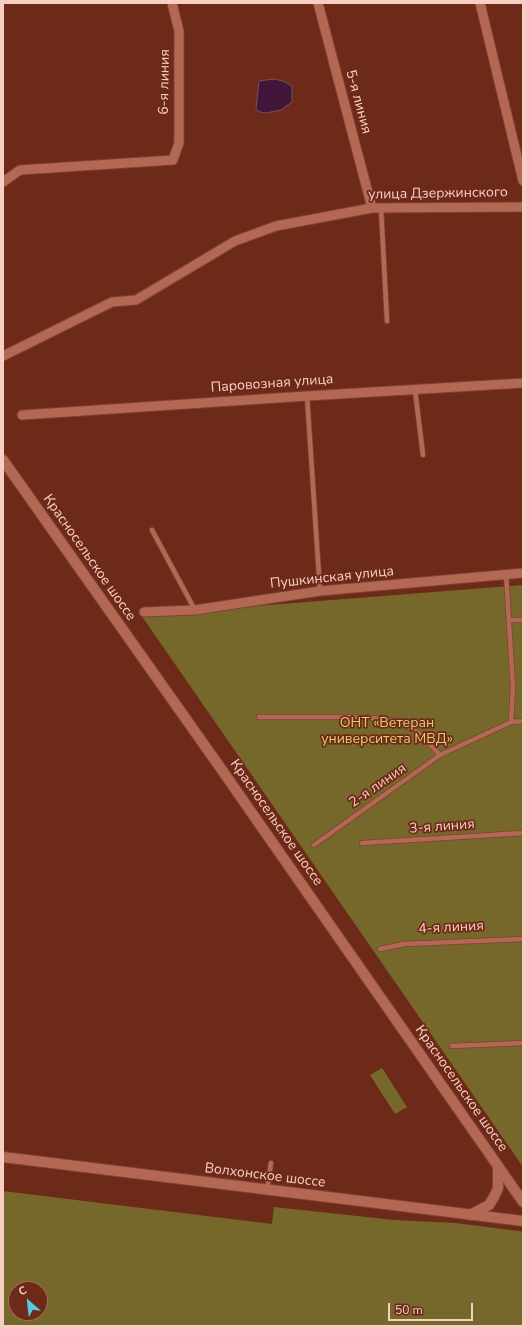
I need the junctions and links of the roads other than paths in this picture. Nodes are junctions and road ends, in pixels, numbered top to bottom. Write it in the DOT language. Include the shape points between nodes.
graph roads {
  1 [pos="172,3"];
  2 [pos="318,3"];
  3 [pos="480,3"];
  4 [pos="523,181"];
  5 [pos="3,182"];
  6 [pos="523,206"];
  7 [pos="376,208"];
  8 [pos="387,321"];
  9 [pos="3,356"];
  10 [pos="523,383"];
  11 [pos="415,389"];
  12 [pos="307,396"];
  13 [pos="22,415"];
  14 [pos="423,455"];
  15 [pos="3,460"];
  16 [pos="152,530"];
  17 [pos="523,573"];
  18 [pos="506,574"];
  19 [pos="320,591"];
  20 [pos="195,610"];
  21 [pos="144,612"];
  22 [pos="509,620"];
  23 [pos="523,620"];
  24 [pos="259,717"];
  25 [pos="523,721"];
  26 [pos="511,722"];
  27 [pos="440,755"];
  28 [pos="523,833"];
  29 [pos="362,843"];
  30 [pos="314,845"];
  31 [pos="523,939"];
  32 [pos="380,949"];
  33 [pos="523,1043"];
  34 [pos="452,1046"];
  35 [pos="3,1157"];
  36 [pos="271,1163"];
  37 [pos="498,1166"];
  38 [pos="267,1190"];
  39 [pos="523,1202"];
  40 [pos="470,1215"];
  41 [pos="523,1221"];
  1 -- 5 [label="street, 6-я линия" via="179,31 179,143 173,160 20,170"];
  2 -- 7 [label="street, 5-я линия"];
  3 -- 4 [label="street"];
  6 -- 7 [label="street, улица Дзержинского"];
  7 -- 8 [label="lane"];
  7 -- 9 [label="street, улица Дзержинского" via="276,226 234,241 136,300 112,302"];
  10 -- 11 [label="street, Паровозная улица"];
  11 -- 12 [label="street, Паровозная улица"];
  11 -- 14 [label="lane"];
  12 -- 13 [label="street, Паровозная улица"];
  12 -- 19 [label="lane"];
  15 -- 37 [label="main road, Красносельское шоссе"];
  16 -- 20 [label="lane"];
  17 -- 18 [label="street, Пушкинская улица"];
  18 -- 19 [label="street, Пушкинская улица"];
  18 -- 22 [label="lane"];
  19 -- 20 [label="street, Пушкинская улица"];
  20 -- 21 [label="street, Пушкинская улица"];
  22 -- 23 [label="lane"];
  22 -- 26 [label="lane" via="513,687"];
  24 -- 27 [label="lane" via="363,717 397,721 419,733"];
  25 -- 26 [label="lane, 2-я линия"];
  26 -- 27 [label="lane, 2-я линия"];
  27 -- 30 [label="lane, 2-я линия"];
  28 -- 29 [label="lane, 3-я линия"];
  31 -- 32 [label="lane, 4-я линия" via="404,944"];
  33 -- 34 [label="lane"];
  35 -- 38 [label="main road, Волхонское шоссе"];
  36 -- 38 [label="lane"];
  37 -- 39 [label="main road, Красносельское шоссе"];
  37 -- 40 [label="main road" via="498,1188 494,1197 489,1205"];
  38 -- 40 [label="main road, Волхонское шоссе"];
  40 -- 41 [label="main road, Волхонское шоссе"];
}
